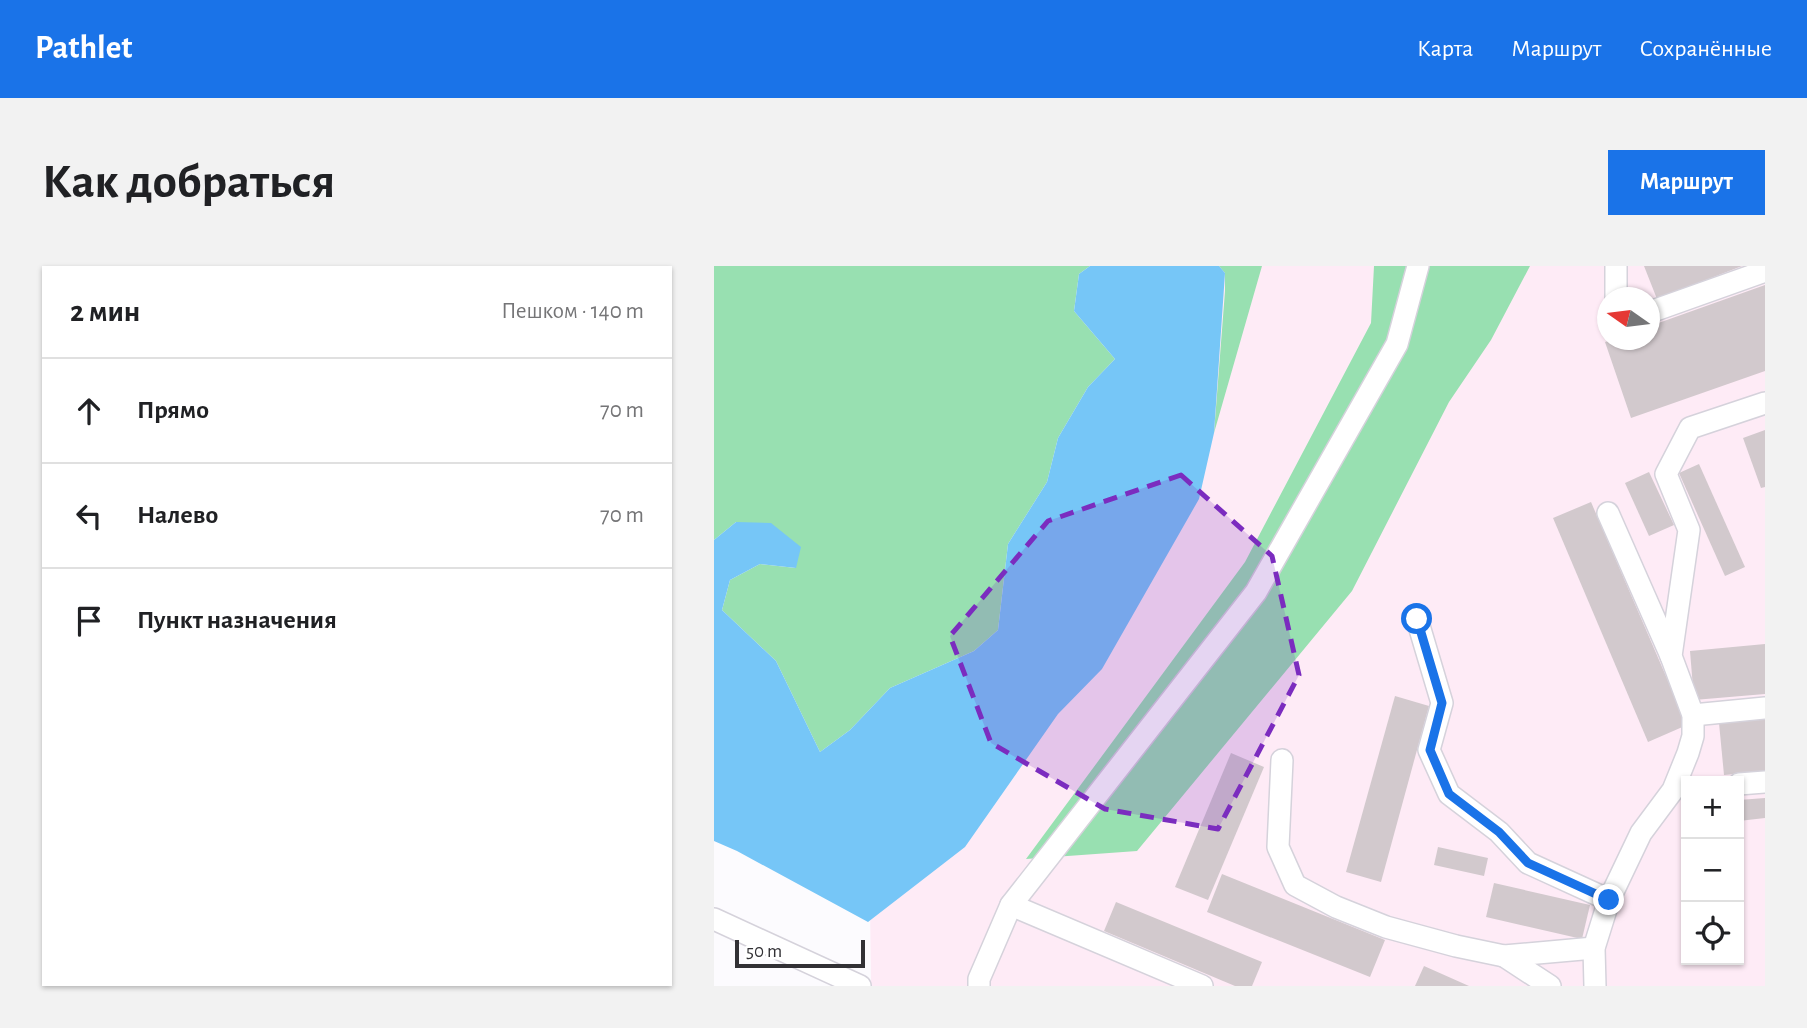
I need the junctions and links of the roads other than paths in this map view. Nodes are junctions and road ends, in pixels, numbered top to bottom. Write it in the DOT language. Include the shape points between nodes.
graph roads {
  1 [pos="1418,266"];
  2 [pos="1616,266"];
  3 [pos="1765,271"];
  4 [pos="1616,287"];
  5 [pos="1660,308"];
  6 [pos="1765,403"];
  7 [pos="1608,513"];
  8 [pos="1417,619"];
  9 [pos="1671,656"];
  10 [pos="1765,708"];
  11 [pos="1693,715"];
  12 [pos="1282,760"];
  13 [pos="1765,782"];
  14 [pos="1744,784"];
  15 [pos="1679,790"];
  16 [pos="1609,900"];
  17 [pos="1011,905"];
  18 [pos="714,919"];
  19 [pos="1594,948"];
  20 [pos="1504,956"];
  21 [pos="860,986"];
  22 [pos="979,986"];
  23 [pos="1202,986"];
  24 [pos="1550,986"];
  25 [pos="1595,986"];
  1 -- 17 [label="street" via="1397,344 1256,592"];
  2 -- 4 [label="street"];
  3 -- 5 [label="street"];
  6 -- 9 [label="street" via="1690,428 1666,474 1689,530"];
  7 -- 9 [label="street"];
  8 -- 16 [label="street" via="1442,703 1430,750 1449,794 1499,832 1528,863"];
  9 -- 11 [label="street"];
  10 -- 11 [label="street"];
  11 -- 15 [label="street" via="1691,745"];
  12 -- 20 [label="street" via="1278,846 1295,885 1386,927"];
  13 -- 14 [label="street"];
  15 -- 16 [label="street" via="1641,834"];
  16 -- 19 [label="street"];
  17 -- 22 [label="street"];
  17 -- 23 [label="street"];
  18 -- 21 [label="street"];
  19 -- 20 [label="street"];
  19 -- 25 [label="street"];
  20 -- 24 [label="street"];
}
